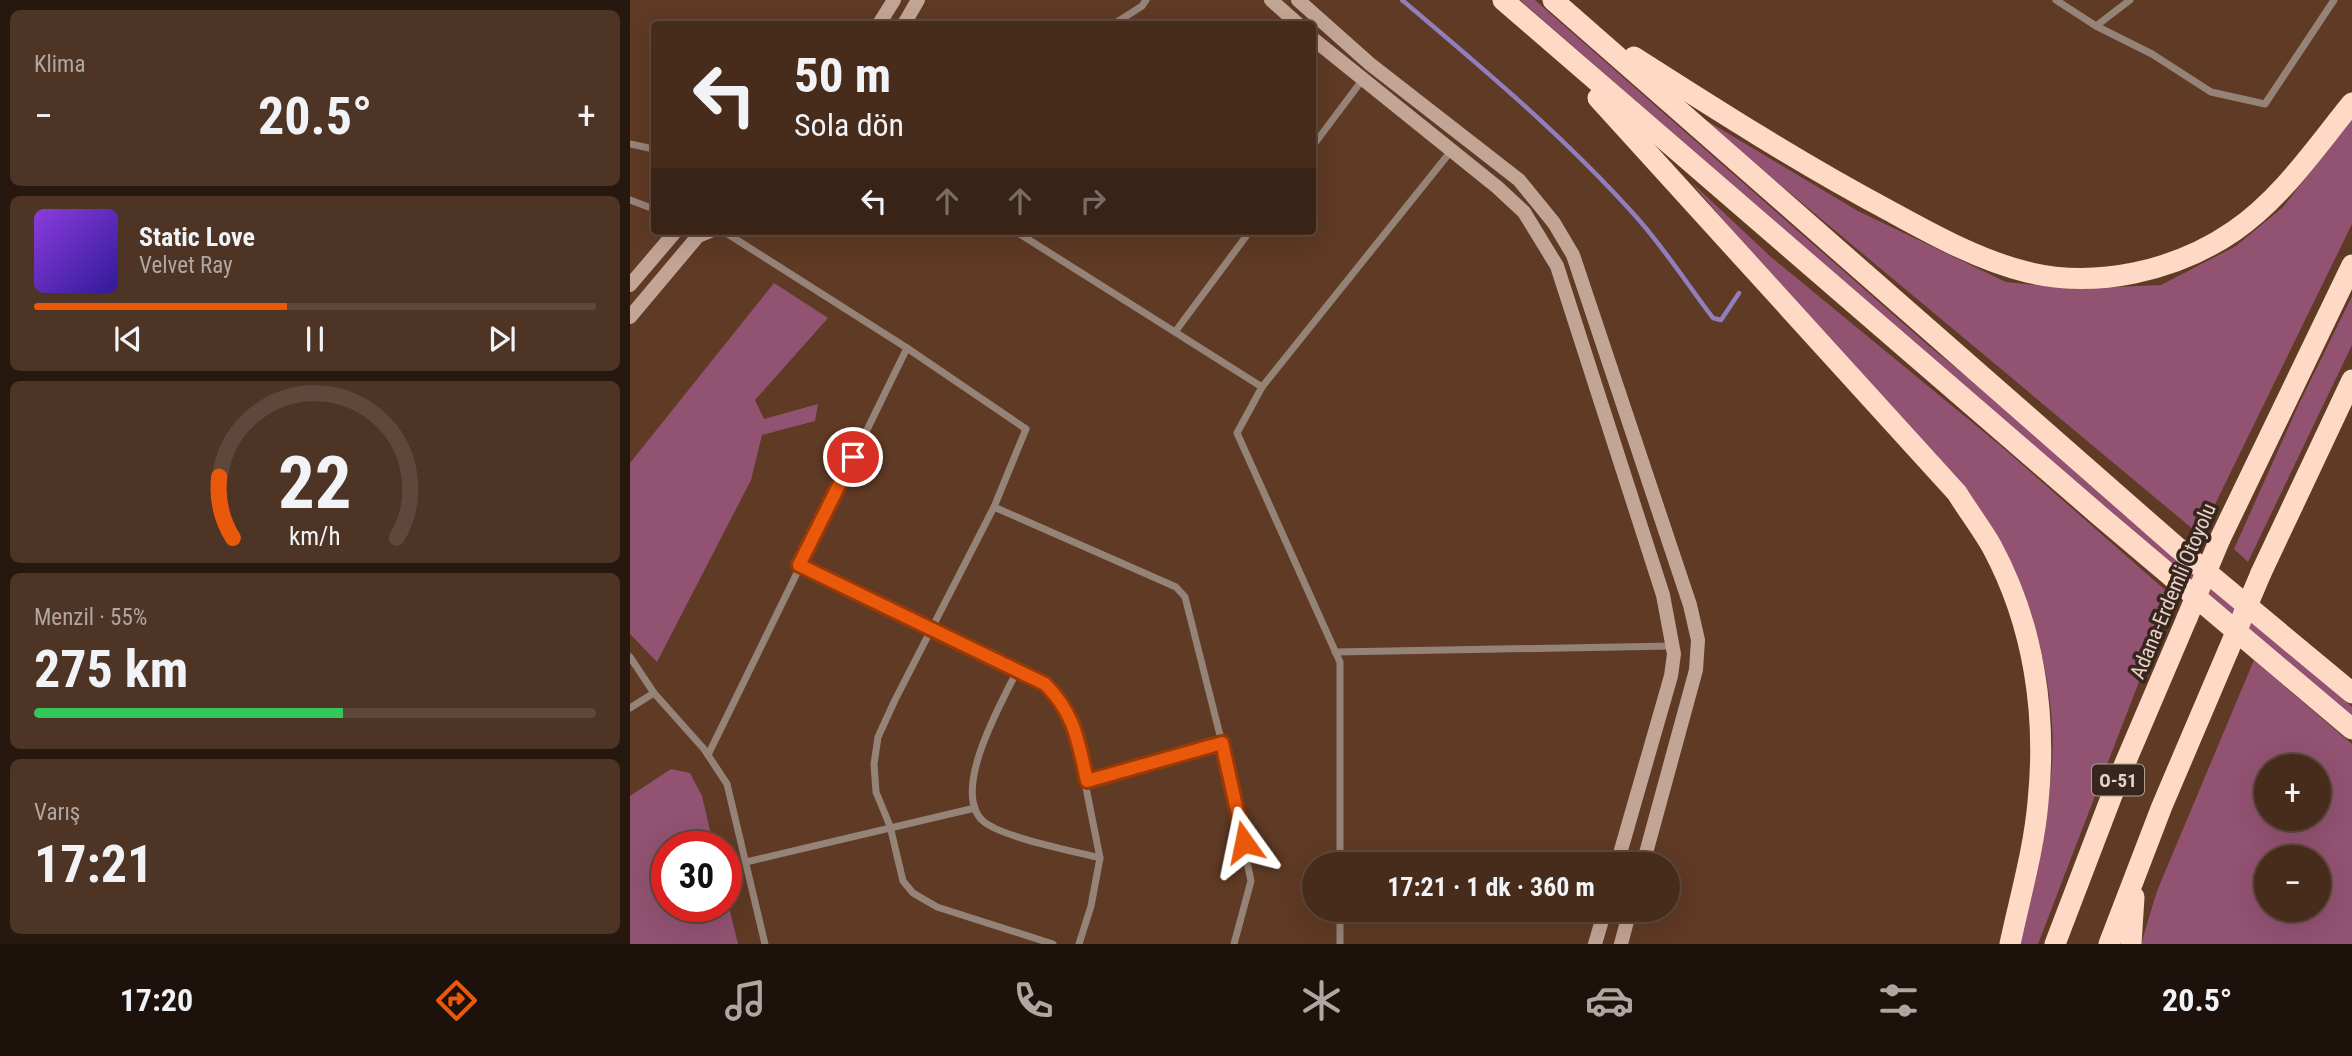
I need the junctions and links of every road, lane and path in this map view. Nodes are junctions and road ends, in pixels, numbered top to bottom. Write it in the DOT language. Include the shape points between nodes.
graph roads {
  1 [pos="894,0"];
  2 [pos="918,0"];
  3 [pos="1146,0"];
  4 [pos="1271,0"];
  5 [pos="1298,0"];
  6 [pos="1503,0"];
  7 [pos="1555,0"];
  8 [pos="2056,0"];
  9 [pos="2130,0"];
  10 [pos="2334,0"];
  11 [pos="881,21"];
  12 [pos="906,21"];
  13 [pos="1119,21"];
  14 [pos="1295,21"];
  15 [pos="2096,26"];
  16 [pos="1541,33"];
  17 [pos="1316,40"];
  18 [pos="1363,79"];
  19 [pos="2352,103"];
  20 [pos="1316,142"];
  21 [pos="630,144"];
  22 [pos="651,148"];
  23 [pos="1452,150"];
  24 [pos="630,200"];
  25 [pos="651,206"];
  26 [pos="673,235"];
  27 [pos="696,235"];
  28 [pos="729,235"];
  29 [pos="1021,235"];
  30 [pos="1246,235"];
  31 [pos="2352,265"];
  32 [pos="630,285"];
  33 [pos="630,317"];
  34 [pos="1175,332"];
  35 [pos="907,348"];
  36 [pos="2352,380"];
  37 [pos="1262,387"];
  38 [pos="993,507"];
  39 [pos="799,565"];
  40 [pos="930,628"];
  41 [pos="1673,646"];
  42 [pos="1335,652"];
  43 [pos="630,657"];
  44 [pos="1017,671"];
  45 [pos="654,693"];
  46 [pos="2352,693"];
  47 [pos="630,708"];
  48 [pos="2352,729"];
  49 [pos="1222,743"];
  50 [pos="708,755"];
  51 [pos="1087,781"];
  52 [pos="975,808"];
  53 [pos="890,826"];
  54 [pos="1340,852"];
  55 [pos="1620,852"];
  56 [pos="1646,852"];
  57 [pos="1100,858"];
  58 [pos="746,862"];
  59 [pos="2136,871"];
  60 [pos="1340,922"];
  61 [pos="1601,922"];
  62 [pos="1626,922"];
  63 [pos="765,944"];
  64 [pos="1053,944"];
  65 [pos="1079,944"];
  66 [pos="1234,944"];
  67 [pos="1340,944"];
  68 [pos="1595,944"];
  69 [pos="1620,944"];
  70 [pos="2010,944"];
  71 [pos="2055,944"];
  72 [pos="2109,944"];
  73 [pos="2130,944"];
  1 -- 11 [label="street"];
  2 -- 12 [label="street"];
  3 -- 13 [label="street"];
  4 -- 14 [label="street"];
  5 -- 56 [label="street" via="1370,64 1519,180 1573,255 1698,640 1696,670"];
  6 -- 16 [label="highway"];
  7 -- 19 [label="highway" via="1633,57 1846,188 1987,260 2029,273 2070,278 2118,276 2198,252 2235,230 2279,192"];
  7 -- 46 [label="highway" via="2169,540"];
  8 -- 15 [label="street"];
  9 -- 15 [label="street"];
  10 -- 15 [label="street" via="2265,104 2211,92 2152,54"];
  16 -- 48 [label="highway"];
  16 -- 70 [label="highway" via="1956,493 1992,547 2021,613 2035,667 2041,731 2038,803"];
  17 -- 18 [label="street"];
  18 -- 20 [label="street"];
  18 -- 23 [label="street"];
  21 -- 22 [label="street"];
  23 -- 37 [label="street"];
  23 -- 41 [label="street" via="1524,212 1556,266 1663,596"];
  24 -- 25 [label="street"];
  26 -- 32 [label="street"];
  27 -- 33 [label="street"];
  28 -- 35 [label="street"];
  29 -- 34 [label="street"];
  30 -- 34 [label="street"];
  31 -- 71 [label="highway, Adana-Erdemli Otoyolu / O-51, bridge" via="2220,540"];
  34 -- 37 [label="street"];
  35 -- 38 [label="street" via="1026,429"];
  35 -- 39 [label="street"];
  36 -- 59 [label="highway, O-51, bridge" via="2261,573"];
  37 -- 42 [label="street" via="1237,433"];
  38 -- 40 [label="street"];
  38 -- 49 [label="street" via="1176,587 1185,597"];
  39 -- 40 [label="street"];
  39 -- 50 [label="street"];
  40 -- 44 [label="street"];
  40 -- 53 [label="street" via="878,737 876,792"];
  41 -- 42 [label="street"];
  41 -- 55 [label="street" via="1671,676"];
  42 -- 54 [label="street" via="1340,662"];
  43 -- 45 [label="street"];
  44 -- 51 [label="street" via="1045,684 1063,702 1073,722"];
  44 -- 52 [label="street" via="974,771"];
  45 -- 47 [label="street"];
  45 -- 50 [label="street"];
  49 -- 51 [label="street"];
  49 -- 66 [label="street" via="1251,881"];
  50 -- 58 [label="street" via="727,783"];
  51 -- 57 [label="street"];
  52 -- 53 [label="street"];
  52 -- 57 [label="street" via="982,820 999,830"];
  53 -- 58 [label="street"];
  53 -- 64 [label="street" via="903,881 913,893 937,907"];
  57 -- 65 [label="street"];
  58 -- 63 [label="street"];
  59 -- 72 [label="highway, O-51"];
  59 -- 73 [label="highway"];
  60 -- 67 [label="street"];
  61 -- 68 [label="street"];
  62 -- 69 [label="street"];
}
